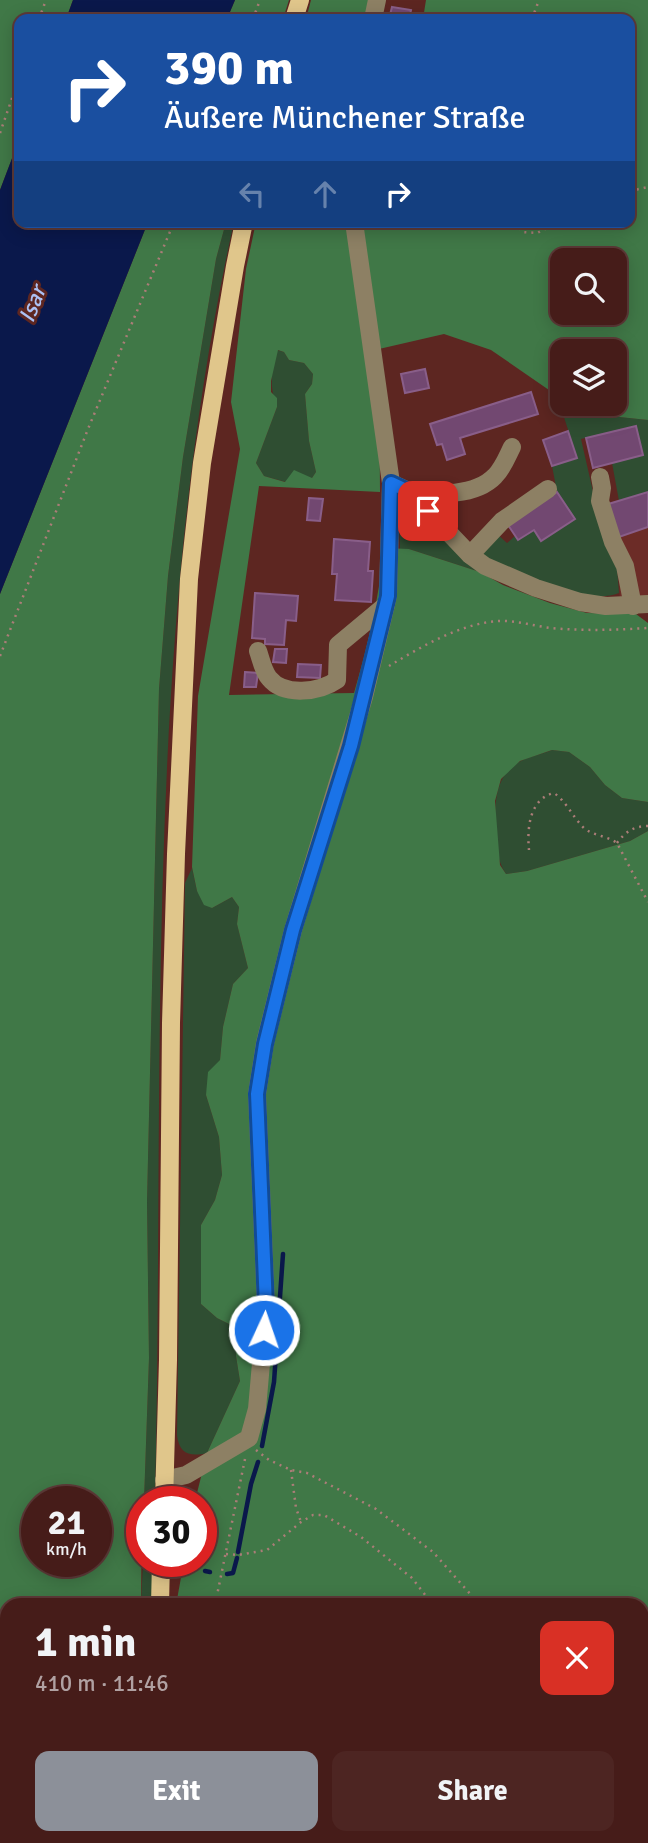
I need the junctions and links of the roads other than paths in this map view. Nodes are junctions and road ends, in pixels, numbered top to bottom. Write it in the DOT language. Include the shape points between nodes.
graph roads {
  1 [pos="243,228"];
  2 [pos="356,228"];
  3 [pos="512,447"];
  4 [pos="600,477"];
  5 [pos="391,483"];
  6 [pos="548,489"];
  7 [pos="410,492"];
  8 [pos="470,555"];
  9 [pos="386,605"];
  10 [pos="641,605"];
  11 [pos="258,651"];
  12 [pos="164,1480"];
  13 [pos="164,1486"];
  14 [pos="161,1577"];
  15 [pos="160,1598"];
  1 -- 12 [label="main road" via="202,463 189,579 169,1074"];
  2 -- 5 [label="street"];
  3 -- 7 [label="street" via="502,468 483,486 434,494"];
  4 -- 10 [label="street" via="600,502"];
  5 -- 7 [label="street"];
  5 -- 9 [label="street"];
  6 -- 8 [label="street" via="502,521"];
  7 -- 8 [label="street"];
  8 -- 10 [label="street" via="485,566 559,597 606,606"];
  9 -- 11 [label="street" via="338,645 337,680 326,688 281,688 268,677"];
  9 -- 12 [label="street" via="351,746 293,930 263,1056 257,1094 266,1306 257,1409 249,1438 186,1475"];
  12 -- 13 [label="main road"];
  14 -- 15 [label="main road"];
}
